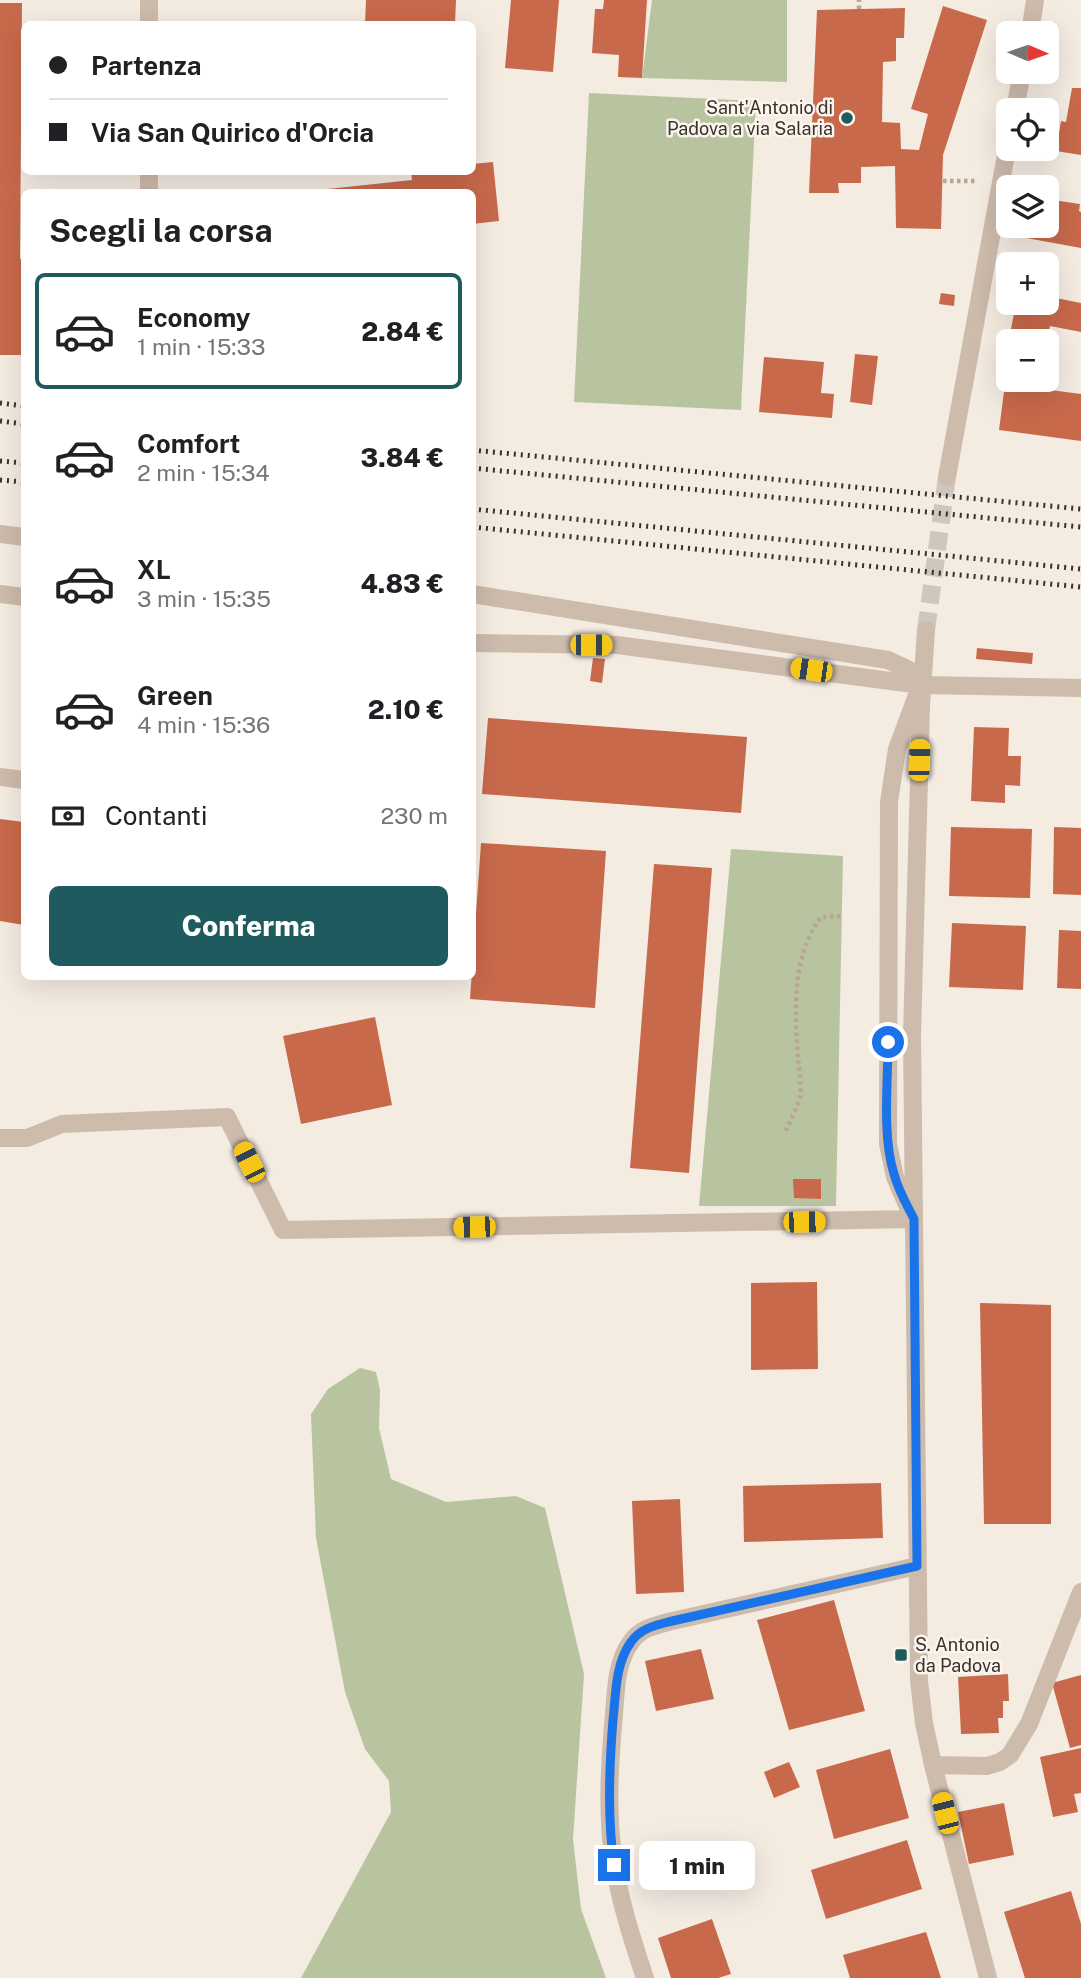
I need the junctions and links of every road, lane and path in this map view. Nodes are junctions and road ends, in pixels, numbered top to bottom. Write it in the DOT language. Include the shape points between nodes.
graph roads {
  1 [pos="149,0"];
  2 [pos="859,0"];
  3 [pos="1035,0"];
  4 [pos="859,9"];
  5 [pos="149,21"];
  6 [pos="1032,21"];
  7 [pos="943,181"];
  8 [pos="996,181"];
  9 [pos="996,208"];
  10 [pos="947,477"];
  11 [pos="0,534"];
  12 [pos="21,537"];
  13 [pos="0,594"];
  14 [pos="476,595"];
  15 [pos="21,597"];
  16 [pos="926,629"];
  17 [pos="477,646"];
  18 [pos="921,685"];
  19 [pos="1081,688"];
  20 [pos="0,777"];
  21 [pos="21,780"];
  22 [pos="842,916"];
  23 [pos="786,1131"];
  24 [pos="0,1138"];
  25 [pos="914,1219"];
  26 [pos="917,1566"];
  27 [pos="1081,1592"];
  28 [pos="933,1765"];
  29 [pos="645,1978"];
  30 [pos="988,1978"];
  1 -- 5 [label="street"];
  2 -- 4 [label="path"];
  3 -- 6 [label="street"];
  7 -- 8 [label="path"];
  9 -- 10 [label="street"];
  11 -- 12 [label="street"];
  13 -- 15 [label="street"];
  14 -- 18 [label="street" via="888,660 909,670"];
  16 -- 18 [label="street"];
  17 -- 18 [label="street" via="617,645"];
  18 -- 19 [label="street"];
  18 -- 25 [label="street" via="912,998"];
  18 -- 25 [label="street" via="897,749 888,820 888,1144 894,1177"];
  20 -- 21 [label="street"];
  22 -- 23 [label="path" via="821,917 811,930 798,972 800,1096"];
  24 -- 25 [label="street" via="27,1138 62,1124 227,1117 283,1230"];
  25 -- 26 [label="street"];
  26 -- 28 [label="street" via="919,1681"];
  26 -- 29 [label="street" via="668,1622 643,1630 630,1643 617,1680 611,1745 612,1848"];
  27 -- 28 [label="street" via="1029,1724 1010,1755 987,1766"];
  28 -- 30 [label="street"];
}
